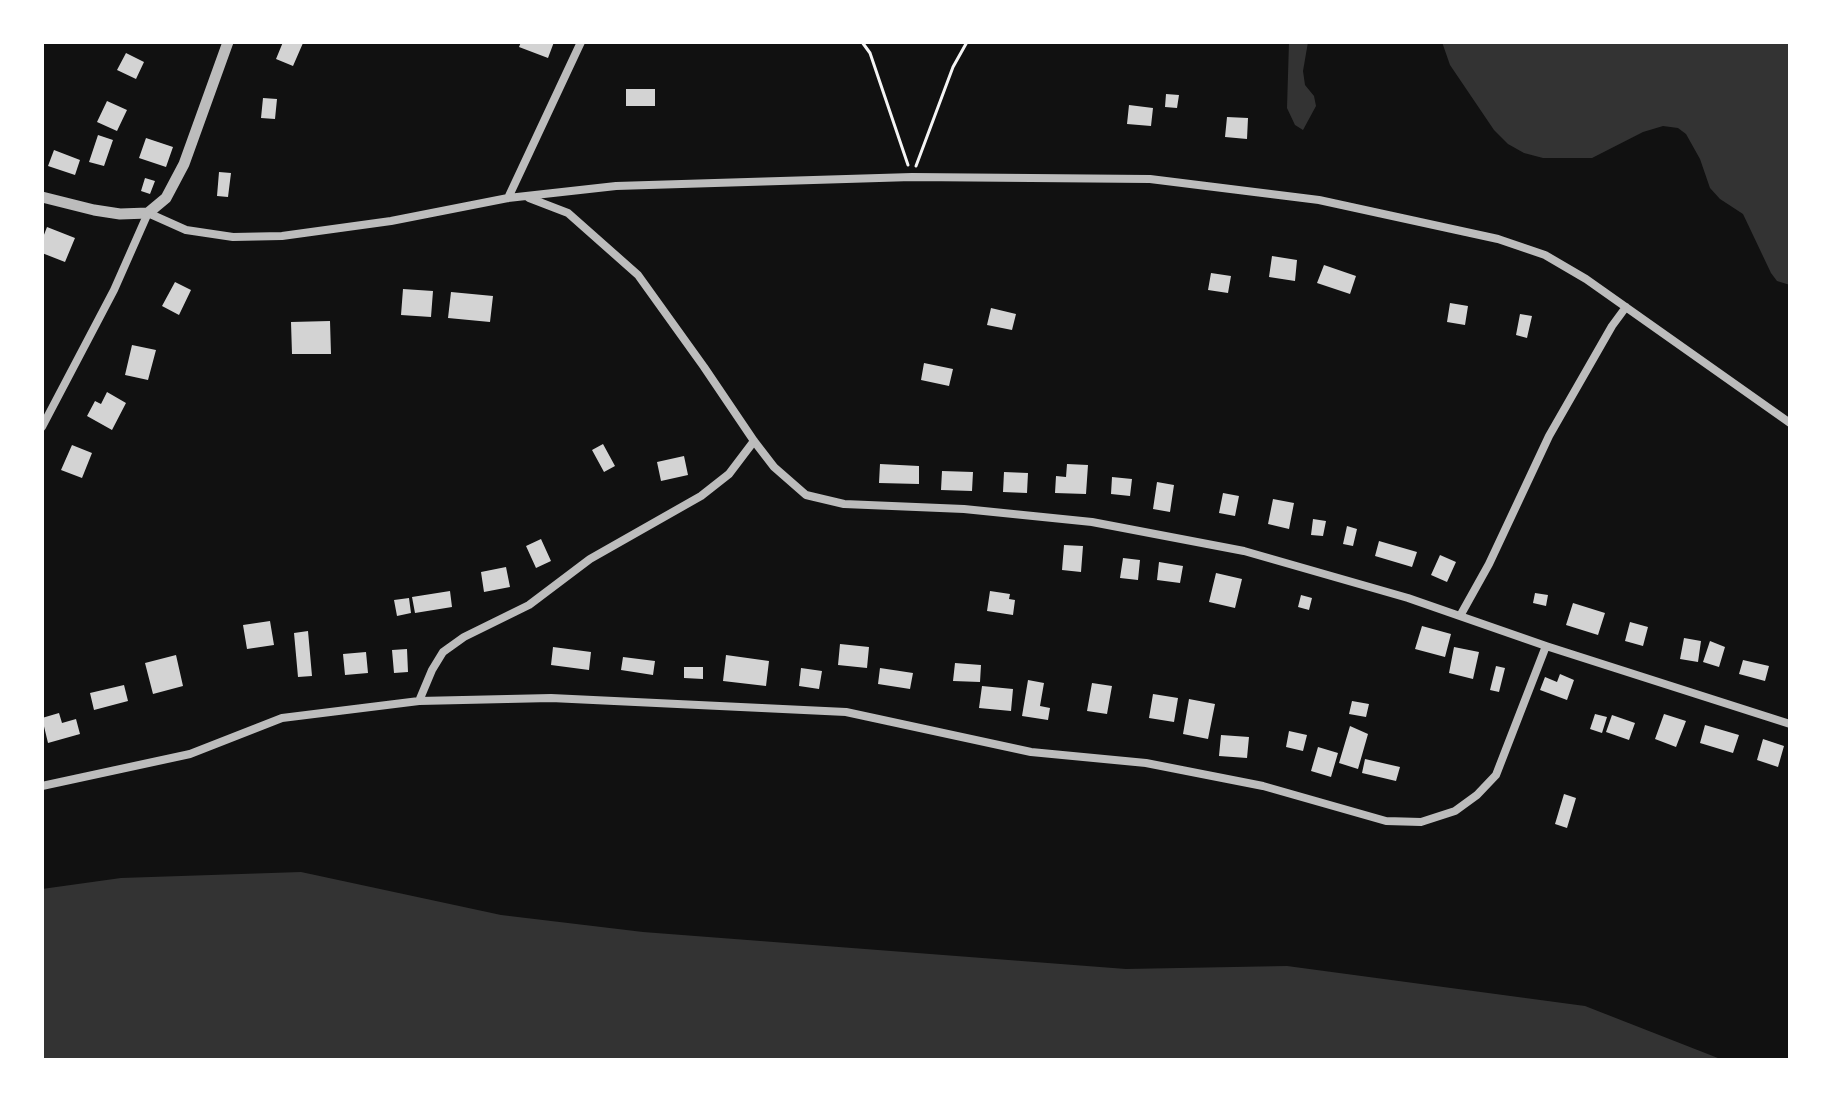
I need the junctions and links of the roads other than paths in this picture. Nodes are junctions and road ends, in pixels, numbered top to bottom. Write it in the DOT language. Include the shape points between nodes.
graph roads {
  1 [pos="228,42"];
  2 [pos="581,42"];
  3 [pos="42,197"];
  4 [pos="525,197"];
  5 [pos="508,198"];
  6 [pos="148,213"];
  7 [pos="1626,307"];
  8 [pos="1790,423"];
  9 [pos="42,427"];
  10 [pos="754,441"];
  11 [pos="1460,616"];
  12 [pos="1546,646"];
  13 [pos="419,701"];
  14 [pos="1790,724"];
  15 [pos="42,786"];
  1 -- 6 [label="street" via="184,164 166,198"];
  2 -- 5 [label="street"];
  3 -- 6 [label="street" via="107,212"];
  4 -- 5 [label="street"];
  4 -- 7 [label="street" via="616,186 912,177 1150,179 1319,200 1498,239 1545,255"];
  4 -- 10 [label="street" via="568,213 638,275"];
  5 -- 6 [label="street" via="282,236 233,237 186,230"];
  6 -- 9 [label="street"];
  7 -- 8 [label="street"];
  7 -- 11 [label="street" via="1549,436"];
  10 -- 11 [label="street" via="806,495 844,504 964,509 1107,525 1244,551"];
  10 -- 13 [label="street" via="729,474 701,496 590,559 529,605 443,652"];
  11 -- 12 [label="street"];
  12 -- 13 [label="street" via="1496,775 1455,811 1421,822 1386,821 1263,786 1146,763 1031,752 846,712 551,698"];
  12 -- 14 [label="street"];
  13 -- 15 [label="street" via="282,718 190,754"];
}
